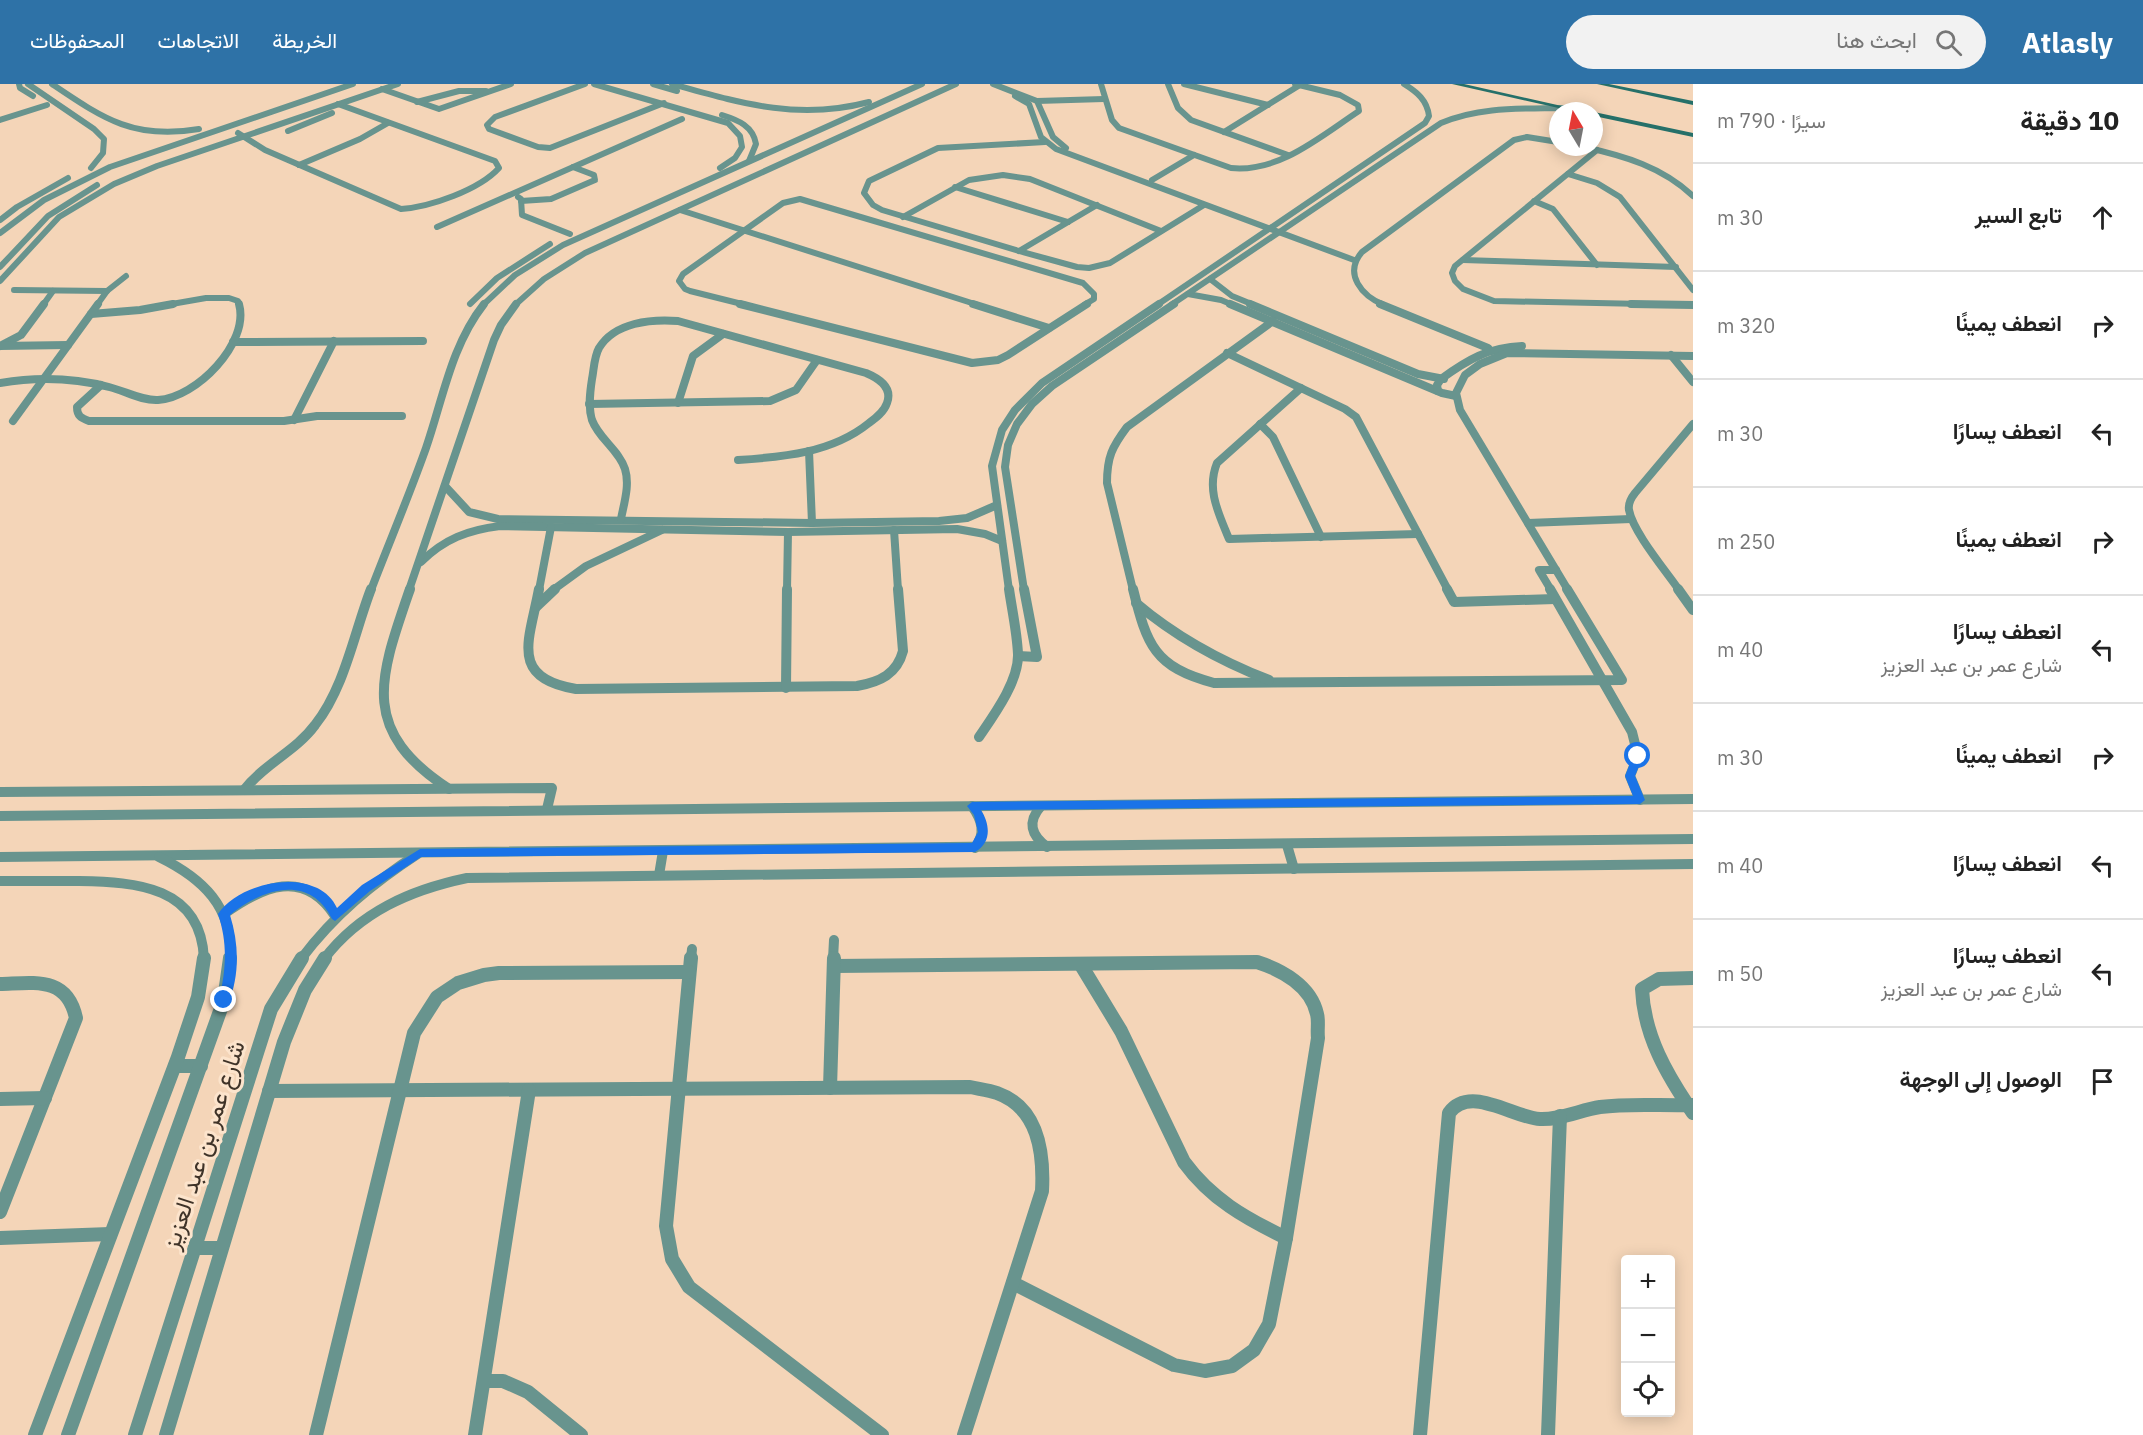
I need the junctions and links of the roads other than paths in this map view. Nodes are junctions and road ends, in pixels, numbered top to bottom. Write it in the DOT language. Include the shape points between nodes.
graph roads {
  1 [pos="19,84"];
  2 [pos="28,84"];
  3 [pos="52,84"];
  4 [pos="353,84"];
  5 [pos="398,84"];
  6 [pos="511,84"];
  7 [pos="585,84"];
  8 [pos="594,84"];
  9 [pos="615,84"];
  10 [pos="653,84"];
  11 [pos="911,84"];
  12 [pos="922,84"];
  13 [pos="956,84"];
  14 [pos="993,84"];
  15 [pos="1101,84"];
  16 [pos="1168,84"];
  17 [pos="1184,84"];
  18 [pos="1404,84"];
  19 [pos="1455,84"];
  20 [pos="1600,84"];
  21 [pos="1298,85"];
  22 [pos="672,86"];
  23 [pos="383,87"];
  24 [pos="332,91"];
  25 [pos="491,92"];
  26 [pos="1015,96"];
  27 [pos="346,97"];
  28 [pos="1104,99"];
  29 [pos="660,101"];
  30 [pos="1037,101"];
  31 [pos="416,102"];
  32 [pos="296,103"];
  33 [pos="1693,103"];
  34 [pos="44,104"];
  35 [pos="338,104"];
  36 [pos="1549,104"];
  37 [pos="1268,105"];
  38 [pos="310,108"];
  39 [pos="345,108"];
  40 [pos="1549,108"];
  41 [pos="865,110"];
  42 [pos="0,115"];
  43 [pos="744,116"];
  44 [pos="1603,116"];
  45 [pos="103,118"];
  46 [pos="733,118"];
  47 [pos="682,119"];
  48 [pos="0,120"];
  49 [pos="237,120"];
  50 [pos="1428,120"];
  51 [pos="86,123"];
  52 [pos="388,123"];
  53 [pos="1442,123"];
  54 [pos="199,129"];
  55 [pos="288,131"];
  56 [pos="1224,132"];
  57 [pos="242,134"];
  58 [pos="1693,135"];
  59 [pos="1549,141"];
  60 [pos="1045,142"];
  61 [pos="1064,147"];
  62 [pos="1056,149"];
  63 [pos="1603,152"];
  64 [pos="1288,154"];
  65 [pos="1194,155"];
  66 [pos="1590,156"];
  67 [pos="748,162"];
  68 [pos="299,165"];
  69 [pos="573,167"];
  70 [pos="91,168"];
  71 [pos="82,171"];
  72 [pos="1568,174"];
  73 [pos="74,175"];
  74 [pos="1152,180"];
  75 [pos="955,187"];
  76 [pos="666,192"];
  77 [pos="511,194"];
  78 [pos="674,195"];
  79 [pos="1693,196"];
  80 [pos="521,201"];
  81 [pos="1534,201"];
  82 [pos="1097,205"];
  83 [pos="1204,205"];
  84 [pos="17,207"];
  85 [pos="31,208"];
  86 [pos="680,210"];
  87 [pos="903,217"];
  88 [pos="0,220"];
  89 [pos="1068,222"];
  90 [pos="437,227"];
  91 [pos="602,228"];
  92 [pos="1279,229"];
  93 [pos="744,231"];
  94 [pos="1161,231"];
  95 [pos="0,233"];
  96 [pos="570,234"];
  97 [pos="621,237"];
  98 [pos="563,245"];
  99 [pos="1019,251"];
  100 [pos="585,253"];
  101 [pos="1354,260"];
  102 [pos="1463,260"];
  103 [pos="3,262"];
  104 [pos="1597,265"];
  105 [pos="0,267"];
  106 [pos="1676,267"];
  107 [pos="126,276"];
  108 [pos="1210,279"];
  109 [pos="0,281"];
  110 [pos="14,290"];
  111 [pos="1693,290"];
  112 [pos="53,291"];
  113 [pos="107,291"];
  114 [pos="1188,294"];
  115 [pos="483,305"];
  116 [pos="1693,305"];
  117 [pos="91,314"];
  118 [pos="1273,321"];
  119 [pos="1049,328"];
  120 [pos="723,334"];
  121 [pos="21,335"];
  122 [pos="423,340"];
  123 [pos="334,341"];
  124 [pos="233,342"];
  125 [pos="68,345"];
  126 [pos="0,346"];
  127 [pos="22,346"];
  128 [pos="1488,348"];
  129 [pos="1693,349"];
  130 [pos="1582,350"];
  131 [pos="1227,353"];
  132 [pos="1671,355"];
  133 [pos="1693,356"];
  134 [pos="817,360"];
  135 [pos="1441,379"];
  136 [pos="42,381"];
  137 [pos="1693,382"];
  138 [pos="0,383"];
  139 [pos="1459,383"];
  140 [pos="101,385"];
  141 [pos="1301,388"];
  142 [pos="1438,391"];
  143 [pos="1456,396"];
  144 [pos="678,403"];
  145 [pos="589,404"];
  146 [pos="402,416"];
  147 [pos="294,420"];
  148 [pos="13,421"];
  149 [pos="1260,424"];
  150 [pos="1693,424"];
  151 [pos="809,451"];
  152 [pos="738,459"];
  153 [pos="445,486"];
  154 [pos="997,505"];
  155 [pos="621,519"];
  156 [pos="1631,519"];
  157 [pos="812,523"];
  158 [pos="1528,523"];
  159 [pos="551,527"];
  160 [pos="663,529"];
  161 [pos="894,530"];
  162 [pos="788,532"];
  163 [pos="1418,534"];
  164 [pos="1321,537"];
  165 [pos="1002,541"];
  166 [pos="418,564"];
  167 [pos="1556,570"];
  168 [pos="1555,599"];
  169 [pos="1137,603"];
  170 [pos="536,607"];
  171 [pos="1693,610"];
  172 [pos="1018,656"];
  173 [pos="1602,680"];
  174 [pos="1275,682"];
  175 [pos="786,688"];
  176 [pos="979,737"];
  177 [pos="449,789"];
  178 [pos="244,790"];
  179 [pos="0,792"];
  180 [pos="1693,799"];
  181 [pos="1640,800"];
  182 [pos="972,806"];
  183 [pos="1041,806"];
  184 [pos="547,809"];
  185 [pos="0,816"];
  186 [pos="1693,839"];
  187 [pos="1287,844"];
  188 [pos="1047,847"];
  189 [pos="975,848"];
  190 [pos="663,851"];
  191 [pos="420,853"];
  192 [pos="153,855"];
  193 [pos="0,857"];
  194 [pos="1693,864"];
  195 [pos="1294,869"];
  196 [pos="659,875"];
  197 [pos="0,881"];
  198 [pos="224,914"];
  199 [pos="335,916"];
  200 [pos="834,940"];
  201 [pos="692,948"];
  202 [pos="1081,964"];
  203 [pos="834,966"];
  204 [pos="689,972"];
  205 [pos="1693,978"];
  206 [pos="0,984"];
  207 [pos="175,1066"];
  208 [pos="201,1066"];
  209 [pos="830,1088"];
  210 [pos="678,1089"];
  211 [pos="529,1090"];
  212 [pos="269,1091"];
  213 [pos="401,1091"];
  214 [pos="45,1098"];
  215 [pos="0,1099"];
  216 [pos="1691,1107"];
  217 [pos="1560,1116"];
  218 [pos="0,1212"];
  219 [pos="110,1234"];
  220 [pos="0,1238"];
  221 [pos="1286,1238"];
  222 [pos="195,1248"];
  223 [pos="221,1248"];
  224 [pos="1013,1283"];
  225 [pos="484,1381"];
  226 [pos="1550,1434"];
  227 [pos="35,1435"];
  228 [pos="68,1435"];
  229 [pos="135,1435"];
  230 [pos="166,1435"];
  231 [pos="316,1435"];
  232 [pos="475,1435"];
  233 [pos="581,1435"];
  234 [pos="882,1435"];
  235 [pos="964,1435"];
  236 [pos="1420,1435"];
  1 -- 34 [label="street"];
  2 -- 51 [label="street"];
  3 -- 45 [label="street"];
  4 -- 24 [label="street"];
  5 -- 23 [label="street"];
  6 -- 25 [label="street"];
  7 -- 29 [label="street" via="495,117 487,125 538,147 550,147"];
  8 -- 29 [label="street"];
  9 -- 29 [label="street"];
  10 -- 22 [label="street"];
  11 -- 22 [label="street" via="862,104 806,112 766,109"];
  12 -- 41 [label="street"];
  13 -- 86 [label="street"];
  14 -- 30 [label="street"];
  15 -- 28 [label="street"];
  16 -- 56 [label="street" via="1178,108 1186,116"];
  17 -- 37 [label="street"];
  18 -- 50 [label="street" via="1424,100"];
  19 -- 36 [label="main road"];
  20 -- 33 [label="main road"];
  21 -- 37 [label="street"];
  21 -- 64 [label="street" via="1348,98 1358,105 1359,111"];
  22 -- 41 [label="street" via="767,114 828,116"];
  23 -- 27 [label="street"];
  23 -- 31 [label="street"];
  23 -- 35 [label="street"];
  24 -- 27 [label="street" via="334,97"];
  24 -- 32 [label="street"];
  25 -- 31 [label="street" via="466,90"];
  25 -- 31 [label="street" via="441,109"];
  26 -- 60 [label="street" via="1029,104"];
  27 -- 38 [label="street"];
  28 -- 30 [label="street"];
  28 -- 65 [label="street" via="1119,129"];
  29 -- 46 [label="street"];
  29 -- 76 [label="street" via="728,123 743,142 738,156 730,163"];
  30 -- 61 [label="street" via="1050,135"];
  32 -- 38 [label="street" via="308,104"];
  32 -- 49 [label="street"];
  34 -- 42 [label="street"];
  34 -- 48 [label="street"];
  34 -- 51 [label="street" via="72,122"];
  35 -- 39 [label="street"];
  35 -- 57 [label="street"];
  37 -- 56 [label="street"];
  38 -- 57 [label="street"];
  39 -- 52 [label="street"];
  39 -- 55 [label="street"];
  40 -- 53 [label="street" via="1481,110"];
  41 -- 67 [label="street"];
  43 -- 46 [label="street"];
  44 -- 58 [label="main road"];
  45 -- 51 [label="street"];
  45 -- 54 [label="street" via="157,134"];
  46 -- 67 [label="street" via="757,139 757,151"];
  47 -- 69 [label="street"];
  49 -- 54 [label="street"];
  49 -- 85 [label="street" via="93,173"];
  50 -- 53 [label="street"];
  50 -- 92 [label="street"];
  51 -- 70 [label="street" via="99,132 105,146"];
  52 -- 68 [label="street"];
  52 -- 68 [label="street" via="489,159 498,165 497,172 422,207 406,210"];
  53 -- 92 [label="street"];
  54 -- 70 [label="street"];
  56 -- 64 [label="street"];
  57 -- 68 [label="street" via="265,150"];
  57 -- 103 [label="street" via="128,171 84,192 48,216"];
  57 -- 109 [label="street" via="135,174 94,194 52,223"];
  59 -- 101 [label="street" via="1527,137 1514,140"];
  60 -- 62 [label="street"];
  60 -- 87 [label="street" via="938,148 869,181 865,187 867,199 882,210"];
  61 -- 62 [label="street"];
  61 -- 74 [label="street"];
  62 -- 83 [label="street"];
  63 -- 79 [label="street" via="1651,167"];
  64 -- 65 [label="street" via="1261,168 1247,170"];
  65 -- 74 [label="street"];
  66 -- 72 [label="street"];
  67 -- 78 [label="street"];
  69 -- 77 [label="street"];
  69 -- 80 [label="street" via="594,175 595,180 551,199"];
  70 -- 71 [label="street"];
  72 -- 81 [label="street"];
  72 -- 106 [label="street" via="1597,183 1620,197"];
  73 -- 84 [label="street"];
  74 -- 92 [label="street"];
  75 -- 82 [label="street" via="981,176 1017,176"];
  75 -- 87 [label="street"];
  75 -- 89 [label="street"];
  76 -- 78 [label="street"];
  76 -- 96 [label="street"];
  77 -- 80 [label="street"];
  77 -- 90 [label="street"];
  78 -- 91 [label="street"];
  80 -- 96 [label="street" via="520,212 525,216"];
  81 -- 102 [label="street"];
  81 -- 104 [label="street" via="1553,209"];
  82 -- 89 [label="street"];
  82 -- 94 [label="street"];
  83 -- 92 [label="street"];
  83 -- 94 [label="street"];
  84 -- 85 [label="street"];
  84 -- 88 [label="street"];
  85 -- 95 [label="street"];
  86 -- 93 [label="street"];
  86 -- 97 [label="street"];
  87 -- 99 [label="street"];
  89 -- 99 [label="street"];
  91 -- 97 [label="street" via="605,236"];
  91 -- 98 [label="street"];
  92 -- 101 [label="street"];
  92 -- 108 [label="street"];
  92 -- 154 [label="street" via="1042,383 1021,401 1004,424 996,444 992,466"];
  93 -- 119 [label="street"];
  93 -- 119 [label="street" via="783,203 806,199 1090,288 1094,299"];
  93 -- 119 [label="street" via="682,274 680,285 690,291 972,363 998,360"];
  94 -- 99 [label="street" via="1101,266 1077,267"];
  96 -- 115 [label="street" via="514,266 470,304"];
  97 -- 100 [label="street"];
  98 -- 100 [label="street" via="579,246"];
  98 -- 115 [label="street" via="522,269"];
  100 -- 153 [label="street" via="536,284 514,304 501,324"];
  101 -- 128 [label="street" via="1358,285 1371,300"];
  102 -- 104 [label="street"];
  102 -- 116 [label="street" via="1452,273 1455,281 1477,296 1494,301"];
  103 -- 105 [label="street"];
  104 -- 106 [label="street"];
  106 -- 111 [label="street"];
  107 -- 113 [label="street"];
  108 -- 114 [label="street"];
  108 -- 135 [label="street" via="1232,296 1418,374"];
  110 -- 112 [label="street"];
  112 -- 113 [label="street"];
  112 -- 121 [label="street"];
  113 -- 117 [label="street"];
  114 -- 118 [label="street" via="1221,300"];
  114 -- 172 [label="street" via="1052,386 1024,413 1012,435 1006,456 1006,479 1037,657"];
  115 -- 178 [label="street" via="461,342 425,451 324,712 306,738 259,771"];
  117 -- 124 [label="street" via="232,298 241,307"];
  117 -- 125 [label="street"];
  118 -- 131 [label="street"];
  118 -- 142 [label="street"];
  120 -- 134 [label="street"];
  120 -- 144 [label="street" via="693,356"];
  120 -- 145 [label="street" via="664,320 643,322 620,331 598,350"];
  121 -- 126 [label="street"];
  121 -- 127 [label="street"];
  122 -- 123 [label="street"];
  123 -- 124 [label="street"];
  123 -- 147 [label="street"];
  124 -- 140 [label="street" via="217,367 171,397 152,399"];
  125 -- 127 [label="street"];
  125 -- 136 [label="street"];
  126 -- 127 [label="street"];
  128 -- 130 [label="street"];
  128 -- 135 [label="street"];
  129 -- 130 [label="street"];
  130 -- 132 [label="street"];
  130 -- 139 [label="street" via="1500,354"];
  131 -- 141 [label="street"];
  131 -- 169 [label="street" via="1139,416 1112,448 1107,483"];
  132 -- 133 [label="street"];
  132 -- 137 [label="street"];
  134 -- 144 [label="street" via="800,386 777,399"];
  134 -- 151 [label="street" via="876,378 887,388 889,397 884,409 861,429"];
  135 -- 139 [label="street"];
  135 -- 142 [label="street"];
  136 -- 138 [label="street"];
  136 -- 140 [label="street"];
  136 -- 148 [label="street"];
  139 -- 143 [label="street"];
  140 -- 147 [label="street" via="77,407 81,418"];
  141 -- 149 [label="street"];
  141 -- 163 [label="street" via="1356,417"];
  142 -- 143 [label="street"];
  143 -- 158 [label="street"];
  144 -- 145 [label="street"];
  145 -- 155 [label="street" via="596,427 617,453 625,471 627,488"];
  146 -- 147 [label="street" via="317,416"];
  149 -- 164 [label="street" via="1273,437"];
  149 -- 164 [label="street" via="1212,471 1215,502 1229,539"];
  150 -- 156 [label="street" via="1629,501"];
  151 -- 152 [label="street"];
  151 -- 157 [label="street"];
  153 -- 155 [label="street" via="463,508 483,517"];
  153 -- 166 [label="street"];
  154 -- 157 [label="street" via="953,520"];
  154 -- 165 [label="street"];
  155 -- 157 [label="street"];
  156 -- 158 [label="street"];
  156 -- 171 [label="street"];
  158 -- 167 [label="street"];
  159 -- 160 [label="street"];
  159 -- 166 [label="street" via="500,526 462,532 447,538"];
  159 -- 170 [label="street"];
  160 -- 162 [label="street"];
  160 -- 170 [label="street" via="586,566"];
  161 -- 162 [label="street"];
  161 -- 165 [label="street" via="966,530"];
  161 -- 175 [label="street" via="903,651 898,667 871,684"];
  162 -- 175 [label="street"];
  163 -- 164 [label="street"];
  163 -- 168 [label="street" via="1454,602"];
  165 -- 172 [label="street"];
  166 -- 177 [label="street" via="388,666 383,690 384,715 393,738 409,760"];
  167 -- 168 [label="street" via="1539,570"];
  167 -- 173 [label="street" via="1622,680"];
  168 -- 173 [label="street"];
  169 -- 174 [label="street" via="1195,646"];
  169 -- 174 [label="street" via="1149,645 1175,670 1214,683"];
  170 -- 175 [label="street" via="528,659 537,675 559,686"];
  172 -- 176 [label="street" via="1001,705"];
  173 -- 174 [label="street"];
  173 -- 181 [label="street" via="1636,740 1637,763 1630,776"];
  177 -- 178 [label="street"];
  177 -- 184 [label="street" via="552,788"];
  178 -- 179 [label="street"];
  180 -- 181 [label="street"];
  181 -- 183 [label="street"];
  182 -- 183 [label="street"];
  182 -- 184 [label="street"];
  182 -- 189 [label="street" via="979,814 983,832"];
  183 -- 188 [label="street" via="1030,824 1033,835"];
  184 -- 185 [label="street"];
  186 -- 187 [label="street"];
  187 -- 188 [label="street"];
  187 -- 195 [label="street"];
  188 -- 189 [label="street"];
  189 -- 190 [label="street"];
  190 -- 191 [label="street"];
  190 -- 196 [label="street"];
  191 -- 192 [label="street"];
  191 -- 199 [label="street, شارع عمر بن عبد العزيز" via="366,888"];
  192 -- 193 [label="street"];
  192 -- 198 [label="street, شارع عمر بن عبد العزيز" via="196,877"];
  194 -- 195 [label="street"];
  195 -- 196 [label="street"];
  196 -- 212 [label="street" via="467,878 416,891 377,910 333,947 310,978 297,1005"];
  197 -- 207 [label="street" via="132,883 166,893 181,903 200,934 204,958 197,1001"];
  198 -- 199 [label="street" via="260,891 301,886 329,902"];
  198 -- 208 [label="street, شارع عمر بن عبد العزيز" via="230,933 230,976"];
  199 -- 222 [label="street, شارع عمر بن عبد العزيز" via="302,956 271,1009"];
  200 -- 203 [label="street"];
  201 -- 204 [label="street"];
  202 -- 203 [label="street"];
  202 -- 221 [label="street" via="1197,1181 1235,1213"];
  202 -- 221 [label="street" via="1257,962 1282,972 1309,997 1317,1013 1317,1038"];
  203 -- 209 [label="street"];
  204 -- 210 [label="street"];
  204 -- 213 [label="street" via="499,973 477,975 456,983 423,1013 414,1033"];
  205 -- 216 [label="street" via="1664,978 1651,981 1642,989 1661,1064"];
  206 -- 214 [label="street" via="57,987 69,994 75,1005 76,1018"];
  207 -- 208 [label="street"];
  207 -- 219 [label="street"];
  208 -- 228 [label="street, شارع عمر بن عبد العزيز"];
  209 -- 210 [label="street"];
  209 -- 224 [label="street" via="970,1088 1000,1094 1026,1113 1040,1136 1044,1165 1042,1191"];
  210 -- 211 [label="street"];
  210 -- 234 [label="street" via="666,1245 679,1276"];
  211 -- 213 [label="street"];
  211 -- 225 [label="street"];
  212 -- 213 [label="street"];
  212 -- 223 [label="street"];
  213 -- 231 [label="street"];
  214 -- 215 [label="street"];
  214 -- 218 [label="street"];
  216 -- 217 [label="street" via="1601,1107"];
  217 -- 226 [label="street"];
  217 -- 236 [label="street" via="1540,1119 1470,1101 1454,1106 1449,1113"];
  219 -- 220 [label="street"];
  219 -- 227 [label="street"];
  221 -- 224 [label="street" via="1269,1324 1254,1350 1232,1366 1205,1371 1174,1365"];
  222 -- 223 [label="street"];
  222 -- 229 [label="street, شارع عمر بن عبد العزيز"];
  223 -- 230 [label="street"];
  224 -- 235 [label="street"];
  225 -- 232 [label="street"];
  225 -- 233 [label="street" via="503,1381 522,1388"];
}
